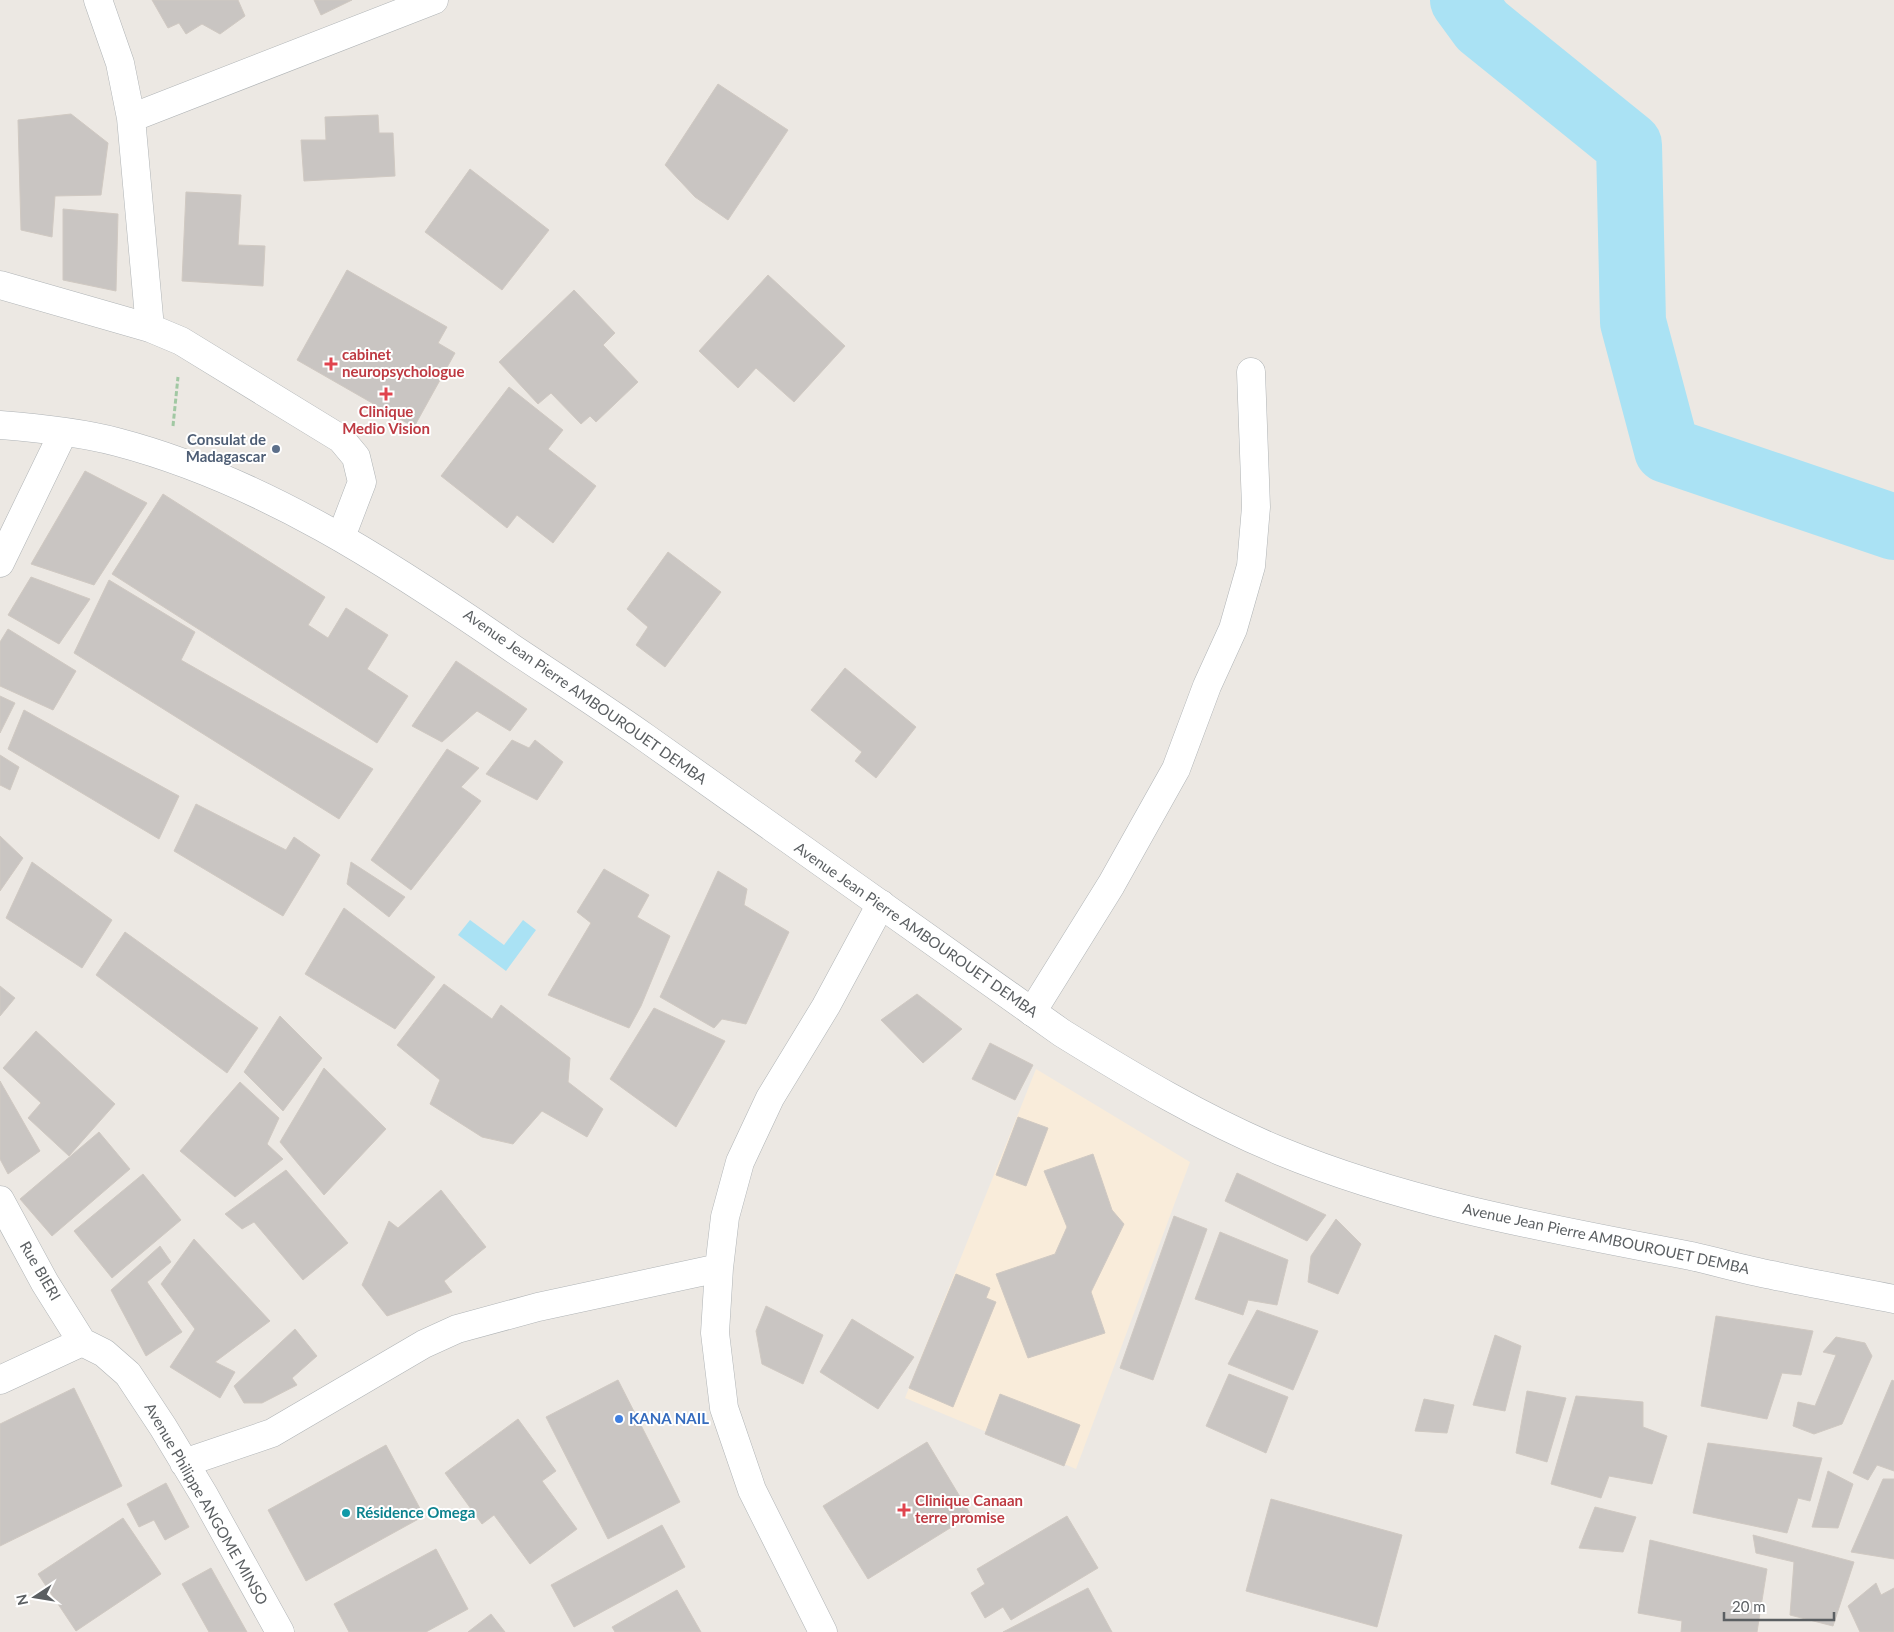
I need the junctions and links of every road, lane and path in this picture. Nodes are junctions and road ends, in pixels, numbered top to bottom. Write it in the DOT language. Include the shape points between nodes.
graph roads {
  1 [pos="98,0"];
  2 [pos="434,0"];
  3 [pos="131,118"];
  4 [pos="0,285"];
  5 [pos="150,328"];
  6 [pos="181,340"];
  7 [pos="1252,372"];
  8 [pos="0,425"];
  9 [pos="63,433"];
  10 [pos="170,459"];
  11 [pos="341,537"];
  12 [pos="0,563"];
  13 [pos="881,904"];
  14 [pos="1032,1012"];
  15 [pos="0,1200"];
  16 [pos="720,1268"];
  17 [pos="1894,1299"];
  18 [pos="82,1342"];
  19 [pos="0,1380"];
  20 [pos="184,1463"];
  21 [pos="280,1632"];
  22 [pos="823,1632"];
  1 -- 3 [label="street" via="120,63"];
  2 -- 3 [label="street"];
  3 -- 5 [label="street"];
  4 -- 5 [label="street"];
  5 -- 6 [label="street"];
  6 -- 10 [label="path"];
  6 -- 11 [label="street" via="341,439 356,457 362,482"];
  7 -- 14 [label="street" via="1256,507 1250,566 1233,629 1207,686 1176,769 1112,885"];
  8 -- 9 [label="street, Avenue Jean Pierre AMBOUROUET DEMBA"];
  9 -- 10 [label="street, Avenue Jean Pierre AMBOUROUET DEMBA" via="118,442"];
  9 -- 12 [label="street"];
  10 -- 11 [label="street, Avenue Jean Pierre AMBOUROUET DEMBA" via="262,495"];
  11 -- 13 [label="street, Avenue Jean Pierre AMBOUROUET DEMBA" via="442,599 587,697"];
  13 -- 14 [label="street, Avenue Jean Pierre AMBOUROUET DEMBA"];
  13 -- 16 [label="street" via="826,1006 770,1098 740,1162 725,1217"];
  14 -- 17 [label="street, Avenue Jean Pierre AMBOUROUET DEMBA" via="1183,1105 1280,1151 1336,1171 1398,1191 1532,1226"];
  15 -- 18 [label="street, Rue BIERI"];
  16 -- 20 [label="street" via="538,1307 457,1329 424,1344 272,1433"];
  16 -- 22 [label="street" via="715,1334 724,1408 752,1490"];
  18 -- 19 [label="street"];
  18 -- 20 [label="street, Avenue Philippe ANGOME MINSO" via="104,1352 128,1374"];
  20 -- 21 [label="street, Avenue Philippe ANGOME MINSO"];
}
